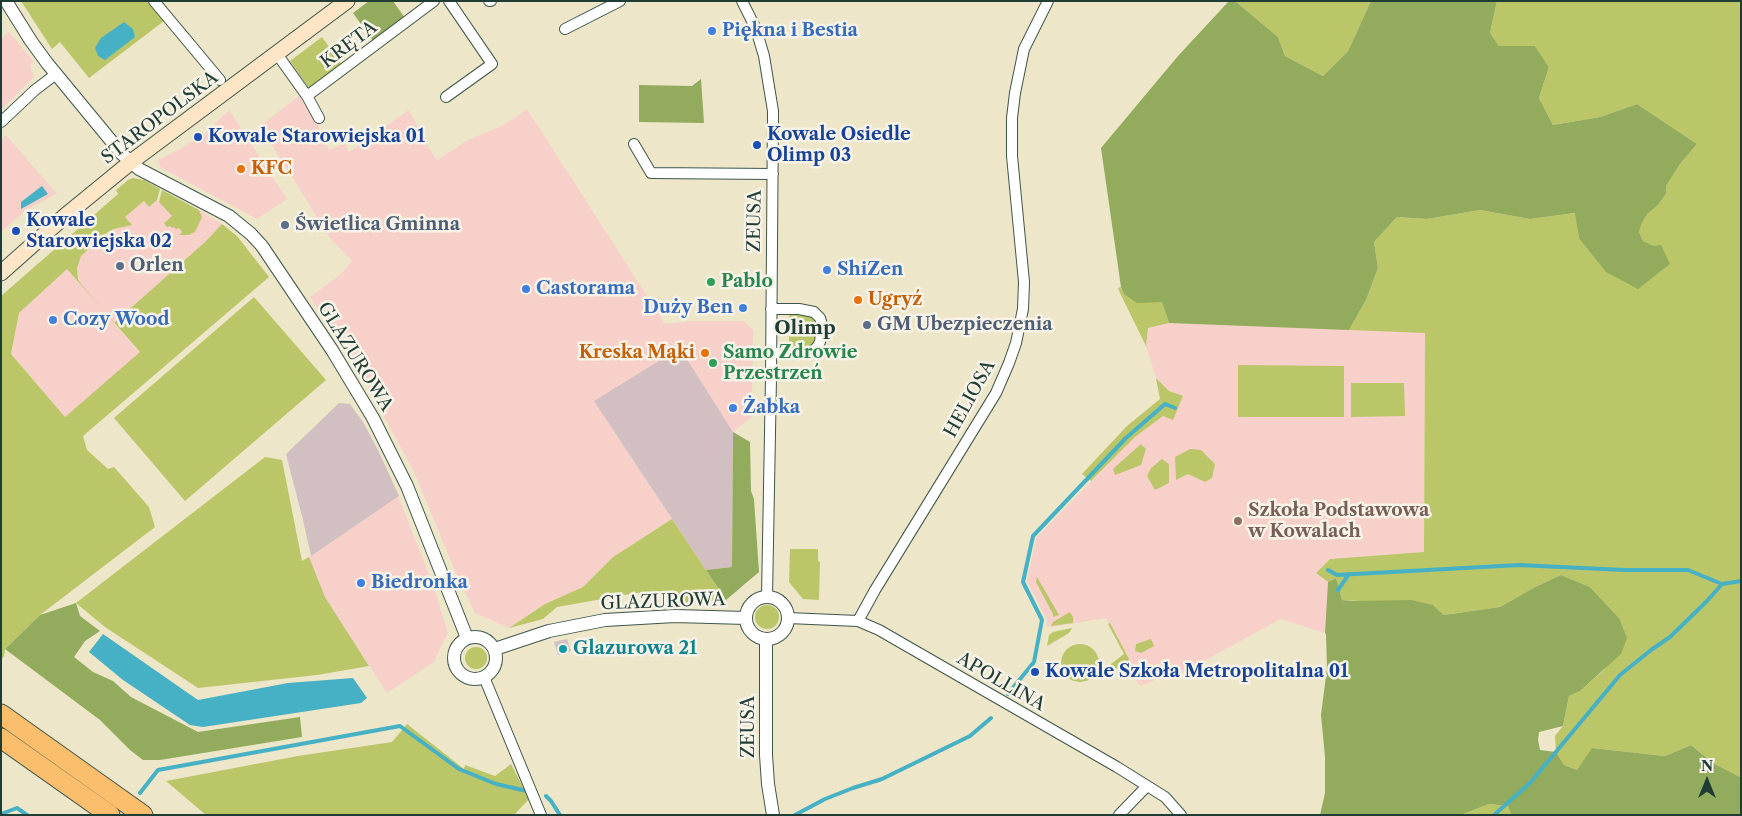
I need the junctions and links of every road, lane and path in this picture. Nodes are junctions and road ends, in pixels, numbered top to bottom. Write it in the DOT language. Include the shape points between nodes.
graph roads {
  1 [pos="6,1"];
  2 [pos="154,1"];
  3 [pos="347,1"];
  4 [pos="434,1"];
  5 [pos="449,1"];
  6 [pos="620,1"];
  7 [pos="742,1"];
  8 [pos="1048,1"];
  9 [pos="565,29"];
  10 [pos="277,54"];
  11 [pos="56,74"];
  12 [pos="220,80"];
  13 [pos="307,96"];
  14 [pos="446,97"];
  15 [pos="320,118"];
  16 [pos="1,122"];
  17 [pos="634,144"];
  18 [pos="131,162"];
  19 [pos="773,174"];
  20 [pos="1,274"];
  21 [pos="771,309"];
  22 [pos="771,353"];
  23 [pos="767,597"];
  24 [pos="746,618"];
  25 [pos="788,618"];
  26 [pos="858,621"];
  27 [pos="467,638"];
  28 [pos="766,639"];
  29 [pos="495,650"];
  30 [pos="484,677"];
  31 [pos="1,714"];
  32 [pos="1,738"];
  33 [pos="1147,786"];
  34 [pos="110,815"];
  35 [pos="143,815"];
  36 [pos="541,815"];
  37 [pos="773,815"];
  38 [pos="1119,815"];
  39 [pos="1181,815"];
  1 -- 11 [label="street, GLAZUROWA" via="31,42"];
  2 -- 12 [label="street"];
  3 -- 10 [label="main road, STAROPOLSKA"];
  4 -- 13 [label="street, KRĘTA"];
  5 -- 14 [label="street" via="492,64"];
  6 -- 9 [label="street"];
  7 -- 19 [label="street, ZEUSA" via="756,29 768,75 773,111"];
  8 -- 26 [label="street, HELIOSA" via="1024,49 1012,118 1012,156 1024,282 1023,309 1016,343 996,393"];
  10 -- 13 [label="street"];
  10 -- 18 [label="main road, STAROPOLSKA"];
  11 -- 16 [label="street"];
  11 -- 18 [label="street, GLAZUROWA"];
  13 -- 15 [label="street"];
  17 -- 19 [label="street" via="651,173"];
  18 -- 20 [label="main road, STAROPOLSKA"];
  18 -- 27 [label="street, GLAZUROWA" via="229,216 262,246 373,418 407,486"];
  19 -- 21 [label="street, ZEUSA"];
  21 -- 22 [label="street, ZEUSA"];
  21 -- 22 [label="street" via="814,312 822,325 820,342 813,351"];
  22 -- 23 [label="street, ZEUSA"];
  23 -- 24 [label="street" via="752,603"];
  23 -- 25 [label="street" via="782,603"];
  24 -- 28 [label="street" via="752,633"];
  24 -- 29 [label="street, GLAZUROWA" via="675,616 605,620 549,631"];
  25 -- 26 [label="street, APOLLINA"];
  25 -- 28 [label="street" via="782,633"];
  26 -- 33 [label="street, APOLLINA" via="888,635"];
  27 -- 29 [label="street" via="483,638"];
  27 -- 30 [label="street" via="456,650 456,666 468,677"];
  28 -- 37 [label="street, ZEUSA" via="766,755"];
  29 -- 30 [label="street" via="495,666"];
  30 -- 36 [label="street"];
  31 -- 35 [label="highway"];
  32 -- 34 [label="highway"];
  33 -- 38 [label="street"];
  33 -- 39 [label="street, APOLLINA" via="1164,797"];
}
